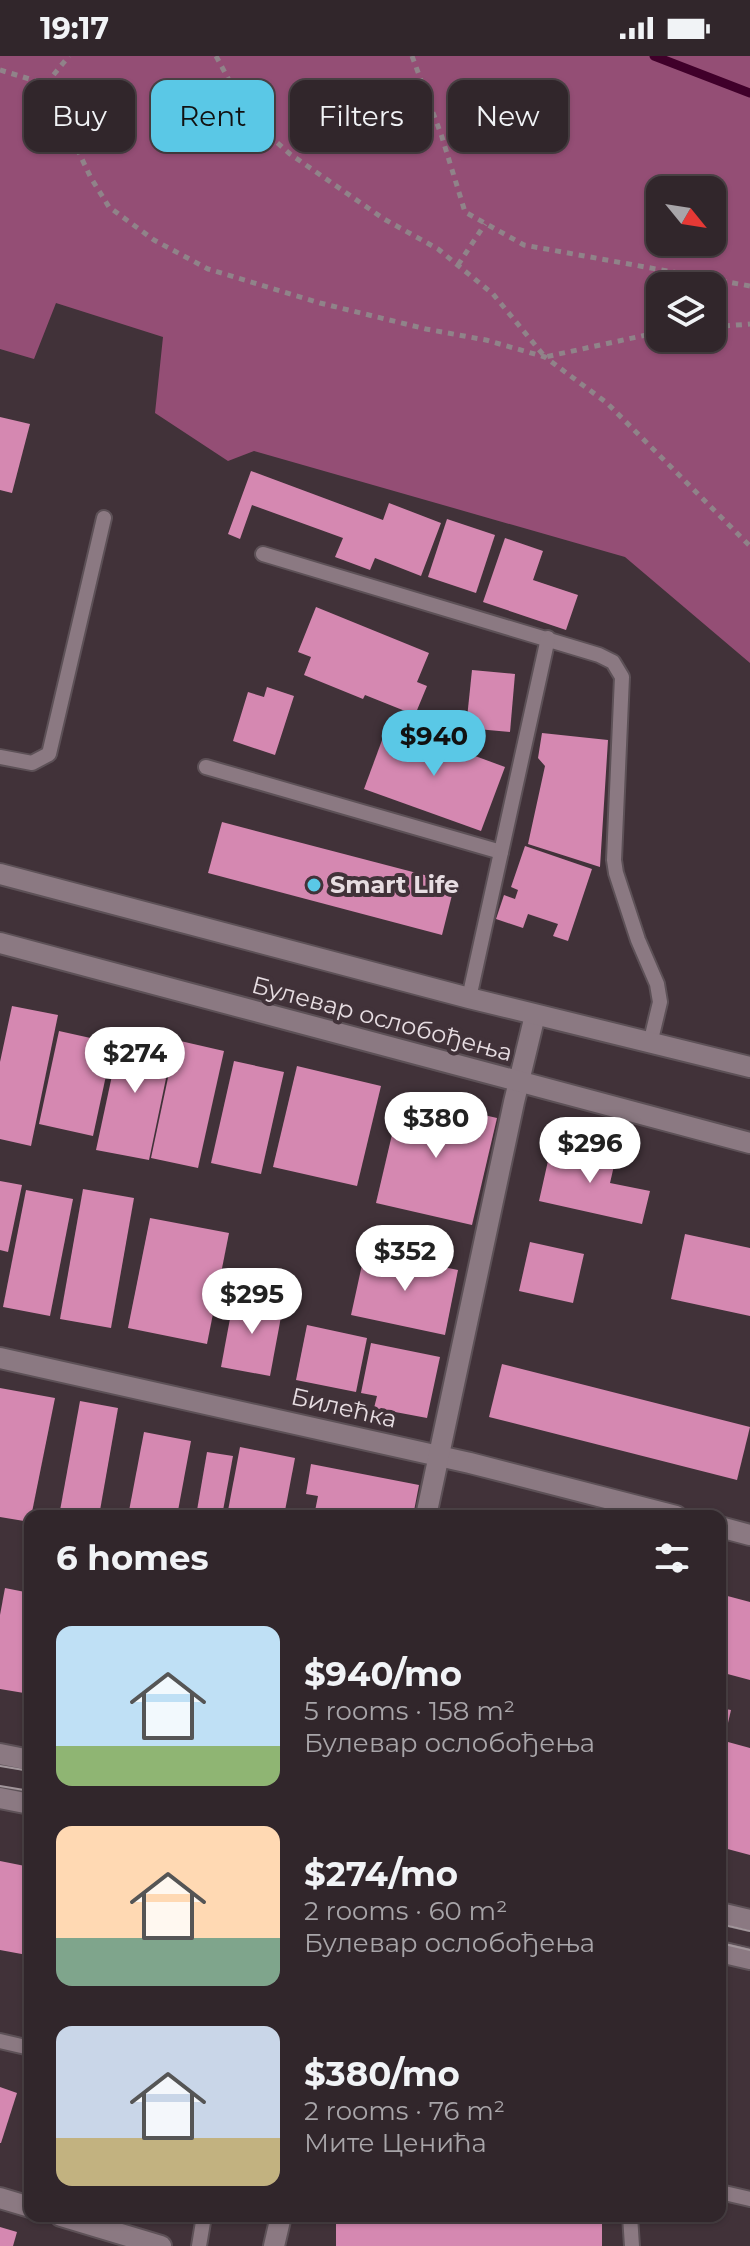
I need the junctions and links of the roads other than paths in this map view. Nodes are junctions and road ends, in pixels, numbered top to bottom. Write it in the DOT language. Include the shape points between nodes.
graph roads {
  1 [pos="104,518"];
  2 [pos="263,554"];
  3 [pos="548,638"];
  4 [pos="0,757"];
  5 [pos="206,767"];
  6 [pos="501,852"];
  7 [pos="0,874"];
  8 [pos="0,943"];
  9 [pos="469,998"];
  10 [pos="535,1015"];
  11 [pos="650,1044"];
  12 [pos="750,1067"];
  13 [pos="518,1082"];
  14 [pos="750,1143"];
  15 [pos="0,1358"];
  16 [pos="438,1456"];
  17 [pos="427,1510"];
  18 [pos="652,1510"];
  19 [pos="726,1529"];
  20 [pos="750,1535"];
  21 [pos="0,1754"];
  22 [pos="24,1759"];
  23 [pos="0,1798"];
  24 [pos="24,1803"];
  25 [pos="726,1914"];
  26 [pos="750,1920"];
  27 [pos="726,1953"];
  28 [pos="750,1959"];
  29 [pos="0,2041"];
  30 [pos="24,2047"];
  31 [pos="726,2193"];
  32 [pos="0,2198"];
  33 [pos="750,2199"];
  34 [pos="24,2205"];
  35 [pos="81,2222"];
  36 [pos="203,2222"];
  37 [pos="280,2222"];
  38 [pos="630,2222"];
  39 [pos="161,2246"];
  40 [pos="199,2246"];
  41 [pos="274,2246"];
  42 [pos="632,2246"];
  1 -- 4 [label="lane" via="49,754 32,763"];
  2 -- 3 [label="lane"];
  3 -- 6 [label="lane"];
  3 -- 11 [label="lane" via="613,662 622,677 614,860 657,984 660,1002"];
  5 -- 6 [label="lane"];
  6 -- 9 [label="lane"];
  7 -- 9 [label="main road, Булевар ослобођења"];
  8 -- 13 [label="main road, Булевар ослобођења"];
  9 -- 10 [label="main road, Булевар ослобођења"];
  10 -- 11 [label="main road, Булевар ослобођења"];
  10 -- 13 [label="main road"];
  11 -- 12 [label="main road, Булевар ослобођења"];
  13 -- 14 [label="main road, Булевар ослобођења"];
  13 -- 16 [label="main road"];
  15 -- 16 [label="main road, Билећка"];
  16 -- 17 [label="main road"];
  16 -- 18 [label="main road, Билећка"];
  19 -- 20 [label="main road"];
  21 -- 22 [label="main road"];
  23 -- 24 [label="main road"];
  25 -- 26 [label="main road"];
  27 -- 28 [label="main road"];
  29 -- 30 [label="lane"];
  31 -- 33 [label="lane"];
  32 -- 34 [label="main road"];
  35 -- 39 [label="main road"];
  36 -- 40 [label="lane"];
  37 -- 41 [label="main road"];
  38 -- 42 [label="lane"];
}
